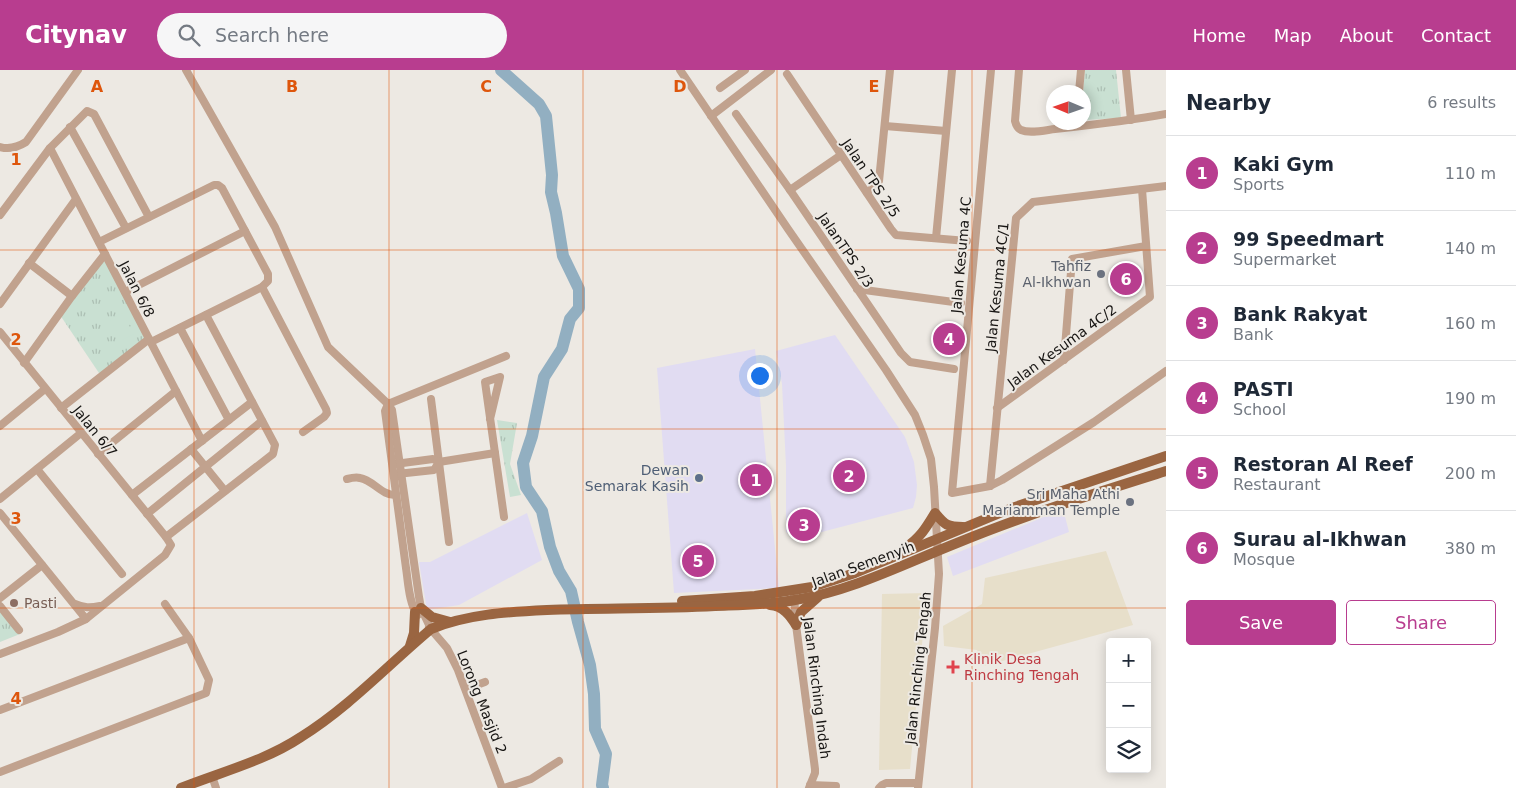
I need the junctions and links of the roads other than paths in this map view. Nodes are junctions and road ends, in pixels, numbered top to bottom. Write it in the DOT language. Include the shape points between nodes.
graph roads {
  1 [pos="78,70"];
  2 [pos="186,70"];
  3 [pos="680,70"];
  4 [pos="745,70"];
  5 [pos="771,70"];
  6 [pos="890,70"];
  7 [pos="952,70"];
  8 [pos="991,70"];
  9 [pos="1019,70"];
  10 [pos="1080,70"];
  11 [pos="1126,70"];
  12 [pos="787,74"];
  13 [pos="1079,85"];
  14 [pos="720,88"];
  15 [pos="736,114"];
  16 [pos="1166,114"];
  17 [pos="711,116"];
  18 [pos="1131,120"];
  19 [pos="1091,124"];
  20 [pos="885,126"];
  21 [pos="70,127"];
  22 [pos="1046,129"];
  23 [pos="946,130"];
  24 [pos="0,147"];
  25 [pos="50,148"];
  26 [pos="841,155"];
  27 [pos="1166,186"];
  28 [pos="790,190"];
  29 [pos="1142,190"];
  30 [pos="867,193"];
  31 [pos="76,199"];
  32 [pos="0,215"];
  33 [pos="149,217"];
  34 [pos="126,228"];
  35 [pos="245,231"];
  36 [pos="936,238"];
  37 [pos="968,241"];
  38 [pos="99,242"];
  39 [pos="1146,246"];
  40 [pos="105,254"];
  41 [pos="29,263"];
  42 [pos="262,287"];
  43 [pos="857,289"];
  44 [pos="125,292"];
  45 [pos="72,296"];
  46 [pos="961,303"];
  47 [pos="0,304"];
  48 [pos="206,315"];
  49 [pos="180,328"];
  50 [pos="0,332"];
  51 [pos="150,340"];
  52 [pos="506,356"];
  53 [pos="1064,360"];
  54 [pos="24,363"];
  55 [pos="954,369"];
  56 [pos="1166,371"];
  57 [pos="45,389"];
  58 [pos="176,391"];
  59 [pos="431,399"];
  60 [pos="252,402"];
  61 [pos="388,404"];
  62 [pos="61,408"];
  63 [pos="997,408"];
  64 [pos="490,418"];
  65 [pos="228,420"];
  66 [pos="262,421"];
  67 [pos="0,425"];
  68 [pos="303,432"];
  69 [pos="81,433"];
  70 [pos="202,441"];
  71 [pos="191,449"];
  72 [pos="495,453"];
  73 [pos="98,454"];
  74 [pos="1166,455"];
  75 [pos="439,462"];
  76 [pos="396,464"];
  77 [pos="205,467"];
  78 [pos="37,469"];
  79 [pos="1166,472"];
  80 [pos="398,474"];
  81 [pos="347,478"];
  82 [pos="990,486"];
  83 [pos="225,491"];
  84 [pos="132,495"];
  85 [pos="396,495"];
  86 [pos="0,499"];
  87 [pos="0,513"];
  88 [pos="935,513"];
  89 [pos="147,514"];
  90 [pos="504,517"];
  91 [pos="7,522"];
  92 [pos="0,527"];
  93 [pos="965,527"];
  94 [pos="166,537"];
  95 [pos="937,539"];
  96 [pos="449,542"];
  97 [pos="938,551"];
  98 [pos="883,562"];
  99 [pos="42,565"];
  100 [pos="122,574"];
  101 [pos="822,595"];
  102 [pos="794,596"];
  103 [pos="0,598"];
  104 [pos="73,603"];
  105 [pos="165,604"];
  106 [pos="757,605"];
  107 [pos="0,606"];
  108 [pos="102,606"];
  109 [pos="622,607"];
  110 [pos="418,610"];
  111 [pos="466,618"];
  112 [pos="86,619"];
  113 [pos="450,622"];
  114 [pos="796,625"];
  115 [pos="65,628"];
  116 [pos="19,630"];
  117 [pos="433,631"];
  118 [pos="189,638"];
  119 [pos="410,646"];
  120 [pos="0,654"];
  121 [pos="397,659"];
  122 [pos="485,682"];
  123 [pos="466,689"];
  124 [pos="0,710"];
  125 [pos="559,761"];
  126 [pos="0,772"];
  127 [pos="212,776"];
  128 [pos="918,785"];
  129 [pos="836,786"];
  130 [pos="809,787"];
  131 [pos="181,788"];
  132 [pos="216,788"];
  133 [pos="503,788"];
  134 [pos="879,788"];
  1 -- 24 [label="street" via="26,142 17,147"];
  2 -- 61 [label="street" via="275,227 328,347"];
  3 -- 17 [label="street, Jalan Rinching Tengah"];
  4 -- 14 [label="street"];
  5 -- 17 [label="street"];
  6 -- 20 [label="street"];
  7 -- 23 [label="street"];
  8 -- 82 [label="street, Jalan Kesuma 4C" via="952,493"];
  9 -- 22 [label="street" via="1016,126 1026,131"];
  10 -- 13 [label="street"];
  11 -- 18 [label="street"];
  12 -- 26 [label="street, Jalan TPS 2/5"];
  15 -- 28 [label="street, JalanTPS 2/3"];
  16 -- 18 [label="street"];
  17 -- 88 [label="street, Jalan Rinching Tengah" via="915,415 931,459"];
  18 -- 19 [label="street"];
  20 -- 23 [label="street"];
  20 -- 30 [label="street" via="879,181"];
  21 -- 25 [label="street"];
  21 -- 33 [label="street" via="87,111 94,114"];
  21 -- 34 [label="street"];
  23 -- 36 [label="street"];
  25 -- 31 [label="street, Jalan 6/8"];
  25 -- 32 [label="street"];
  26 -- 28 [label="street"];
  26 -- 30 [label="street, Jalan TPS 2/5"];
  27 -- 29 [label="street, Jalan Kesuma 4C/1"];
  28 -- 43 [label="street, JalanTPS 2/3"];
  29 -- 39 [label="street, Jalan Kesuma 4C/2"];
  29 -- 63 [label="street, Jalan Kesuma 4C/1" via="1033,202 1016,218"];
  30 -- 36 [label="street, Jalan TPS 2/5" via="896,235"];
  31 -- 38 [label="street, Jalan 6/8"];
  31 -- 41 [label="street"];
  33 -- 34 [label="street"];
  33 -- 35 [label="street" via="218,184"];
  34 -- 38 [label="street"];
  35 -- 42 [label="street" via="268,274 268,281"];
  35 -- 44 [label="street"];
  36 -- 37 [label="street, Jalan TPS 2/5"];
  38 -- 40 [label="street, Jalan 6/8"];
  39 -- 53 [label="street, Jalan Kesuma 4C/2" via="1150,297"];
  39 -- 53 [label="street" via="1072,259"];
  40 -- 44 [label="street, Jalan 6/8"];
  40 -- 45 [label="street"];
  41 -- 45 [label="street"];
  41 -- 47 [label="street"];
  42 -- 48 [label="street"];
  42 -- 68 [label="street" via="326,409 324,417"];
  43 -- 46 [label="street"];
  43 -- 55 [label="street, JalanTPS 2/3" via="901,354 910,362"];
  44 -- 51 [label="street, Jalan 6/8"];
  45 -- 54 [label="street"];
  48 -- 49 [label="street"];
  48 -- 60 [label="street"];
  49 -- 51 [label="street"];
  49 -- 65 [label="street"];
  50 -- 54 [label="street, Jalan 6/7"];
  51 -- 58 [label="street, Jalan 6/8"];
  51 -- 62 [label="street"];
  52 -- 61 [label="street"];
  53 -- 63 [label="street, Jalan Kesuma 4C/2"];
  54 -- 57 [label="street, Jalan 6/7"];
  56 -- 82 [label="street, Jalan Kesuma 4C" via="1094,422"];
  57 -- 62 [label="street, Jalan 6/7"];
  57 -- 67 [label="street"];
  58 -- 70 [label="street, Jalan 6/8"];
  58 -- 73 [label="street"];
  59 -- 75 [label="street"];
  60 -- 65 [label="street"];
  60 -- 66 [label="street"];
  61 -- 76 [label="street" via="385,411"];
  62 -- 69 [label="street, Jalan 6/7"];
  63 -- 82 [label="street, Jalan Kesuma 4C/1"];
  64 -- 64 [label="street" via="485,382 500,377 499,383"];
  64 -- 72 [label="street"];
  65 -- 70 [label="street"];
  66 -- 77 [label="street"];
  66 -- 83 [label="street" via="275,445 273,454"];
  69 -- 73 [label="street, Jalan 6/7"];
  69 -- 78 [label="street"];
  70 -- 71 [label="street"];
  71 -- 77 [label="street"];
  71 -- 84 [label="street"];
  72 -- 75 [label="street"];
  72 -- 90 [label="street"];
  73 -- 84 [label="street, Jalan 6/7"];
  74 -- 93 [label="main road, Jalan Semenyih"];
  75 -- 76 [label="street" via="434,459"];
  75 -- 80 [label="street" via="434,470"];
  75 -- 96 [label="street"];
  76 -- 80 [label="street"];
  77 -- 83 [label="street"];
  77 -- 89 [label="street"];
  78 -- 86 [label="street"];
  78 -- 100 [label="street"];
  79 -- 97 [label="main road, Jalan Semenyih" via="1113,487"];
  80 -- 85 [label="street"];
  80 -- 110 [label="street"];
  81 -- 85 [label="street" via="360,478 389,495"];
  83 -- 94 [label="street"];
  84 -- 89 [label="street, Jalan 6/7"];
  85 -- 110 [label="street" via="409,590"];
  87 -- 91 [label="street"];
  88 -- 93 [label="main road" via="950,527"];
  88 -- 95 [label="street, Jalan Rinching Tengah"];
  88 -- 98 [label="main road" via="916,540"];
  89 -- 94 [label="street, Jalan 6/7"];
  91 -- 92 [label="street"];
  91 -- 99 [label="street"];
  93 -- 95 [label="main road, Jalan Semenyih"];
  94 -- 108 [label="street, Jalan 6/7" via="171,546 165,555"];
  95 -- 97 [label="street, Jalan Rinching Tengah"];
  95 -- 98 [label="main road, Jalan Semenyih"];
  97 -- 101 [label="main road, Jalan Semenyih"];
  97 -- 128 [label="street, Jalan Rinching Tengah" via="939,589"];
  98 -- 102 [label="main road, Jalan Semenyih"];
  99 -- 103 [label="street"];
  99 -- 104 [label="street"];
  101 -- 102 [label="main road, Jalan Semenyih"];
  101 -- 114 [label="main road" via="801,612"];
  102 -- 106 [label="main road, Jalan Semenyih"];
  102 -- 109 [label="main road, Jalan Semenyih" via="776,594"];
  102 -- 114 [label="street, Jalan Rinching Indah"];
  104 -- 108 [label="street" via="82,608"];
  104 -- 112 [label="street"];
  104 -- 115 [label="street" via="72,620"];
  105 -- 118 [label="street"];
  106 -- 109 [label="main road, Jalan Semenyih"];
  106 -- 114 [label="main road" via="777,606 789,614"];
  107 -- 116 [label="street"];
  108 -- 112 [label="street"];
  109 -- 111 [label="main road, Jalan Semenyih" via="497,613"];
  110 -- 113 [label="main road"];
  110 -- 117 [label="street, Lorong Masjid 2"];
  110 -- 119 [label="main road"];
  111 -- 113 [label="main road, Jalan Semenyih"];
  111 -- 117 [label="main road, Jalan Semenyih"];
  112 -- 115 [label="street"];
  113 -- 117 [label="main road, Jalan Semenyih"];
  114 -- 130 [label="street, Jalan Rinching Indah" via="815,769"];
  115 -- 120 [label="street"];
  117 -- 119 [label="main road, Jalan Semenyih"];
  117 -- 121 [label="main road, Jalan Semenyih"];
  117 -- 123 [label="street, Lorong Masjid 2" via="447,648"];
  118 -- 124 [label="street"];
  118 -- 126 [label="street" via="209,680 206,693"];
  119 -- 121 [label="main road, Jalan Semenyih"];
  121 -- 127 [label="main road, Jalan Semenyih" via="335,714 300,738 271,754"];
  122 -- 123 [label="street"];
  123 -- 133 [label="street, Lorong Masjid 2"];
  125 -- 133 [label="street" via="531,779"];
  127 -- 131 [label="main road, Jalan Semenyih"];
  127 -- 132 [label="street"];
  128 -- 134 [label="street" via="886,783"];
  129 -- 130 [label="street"];
}
